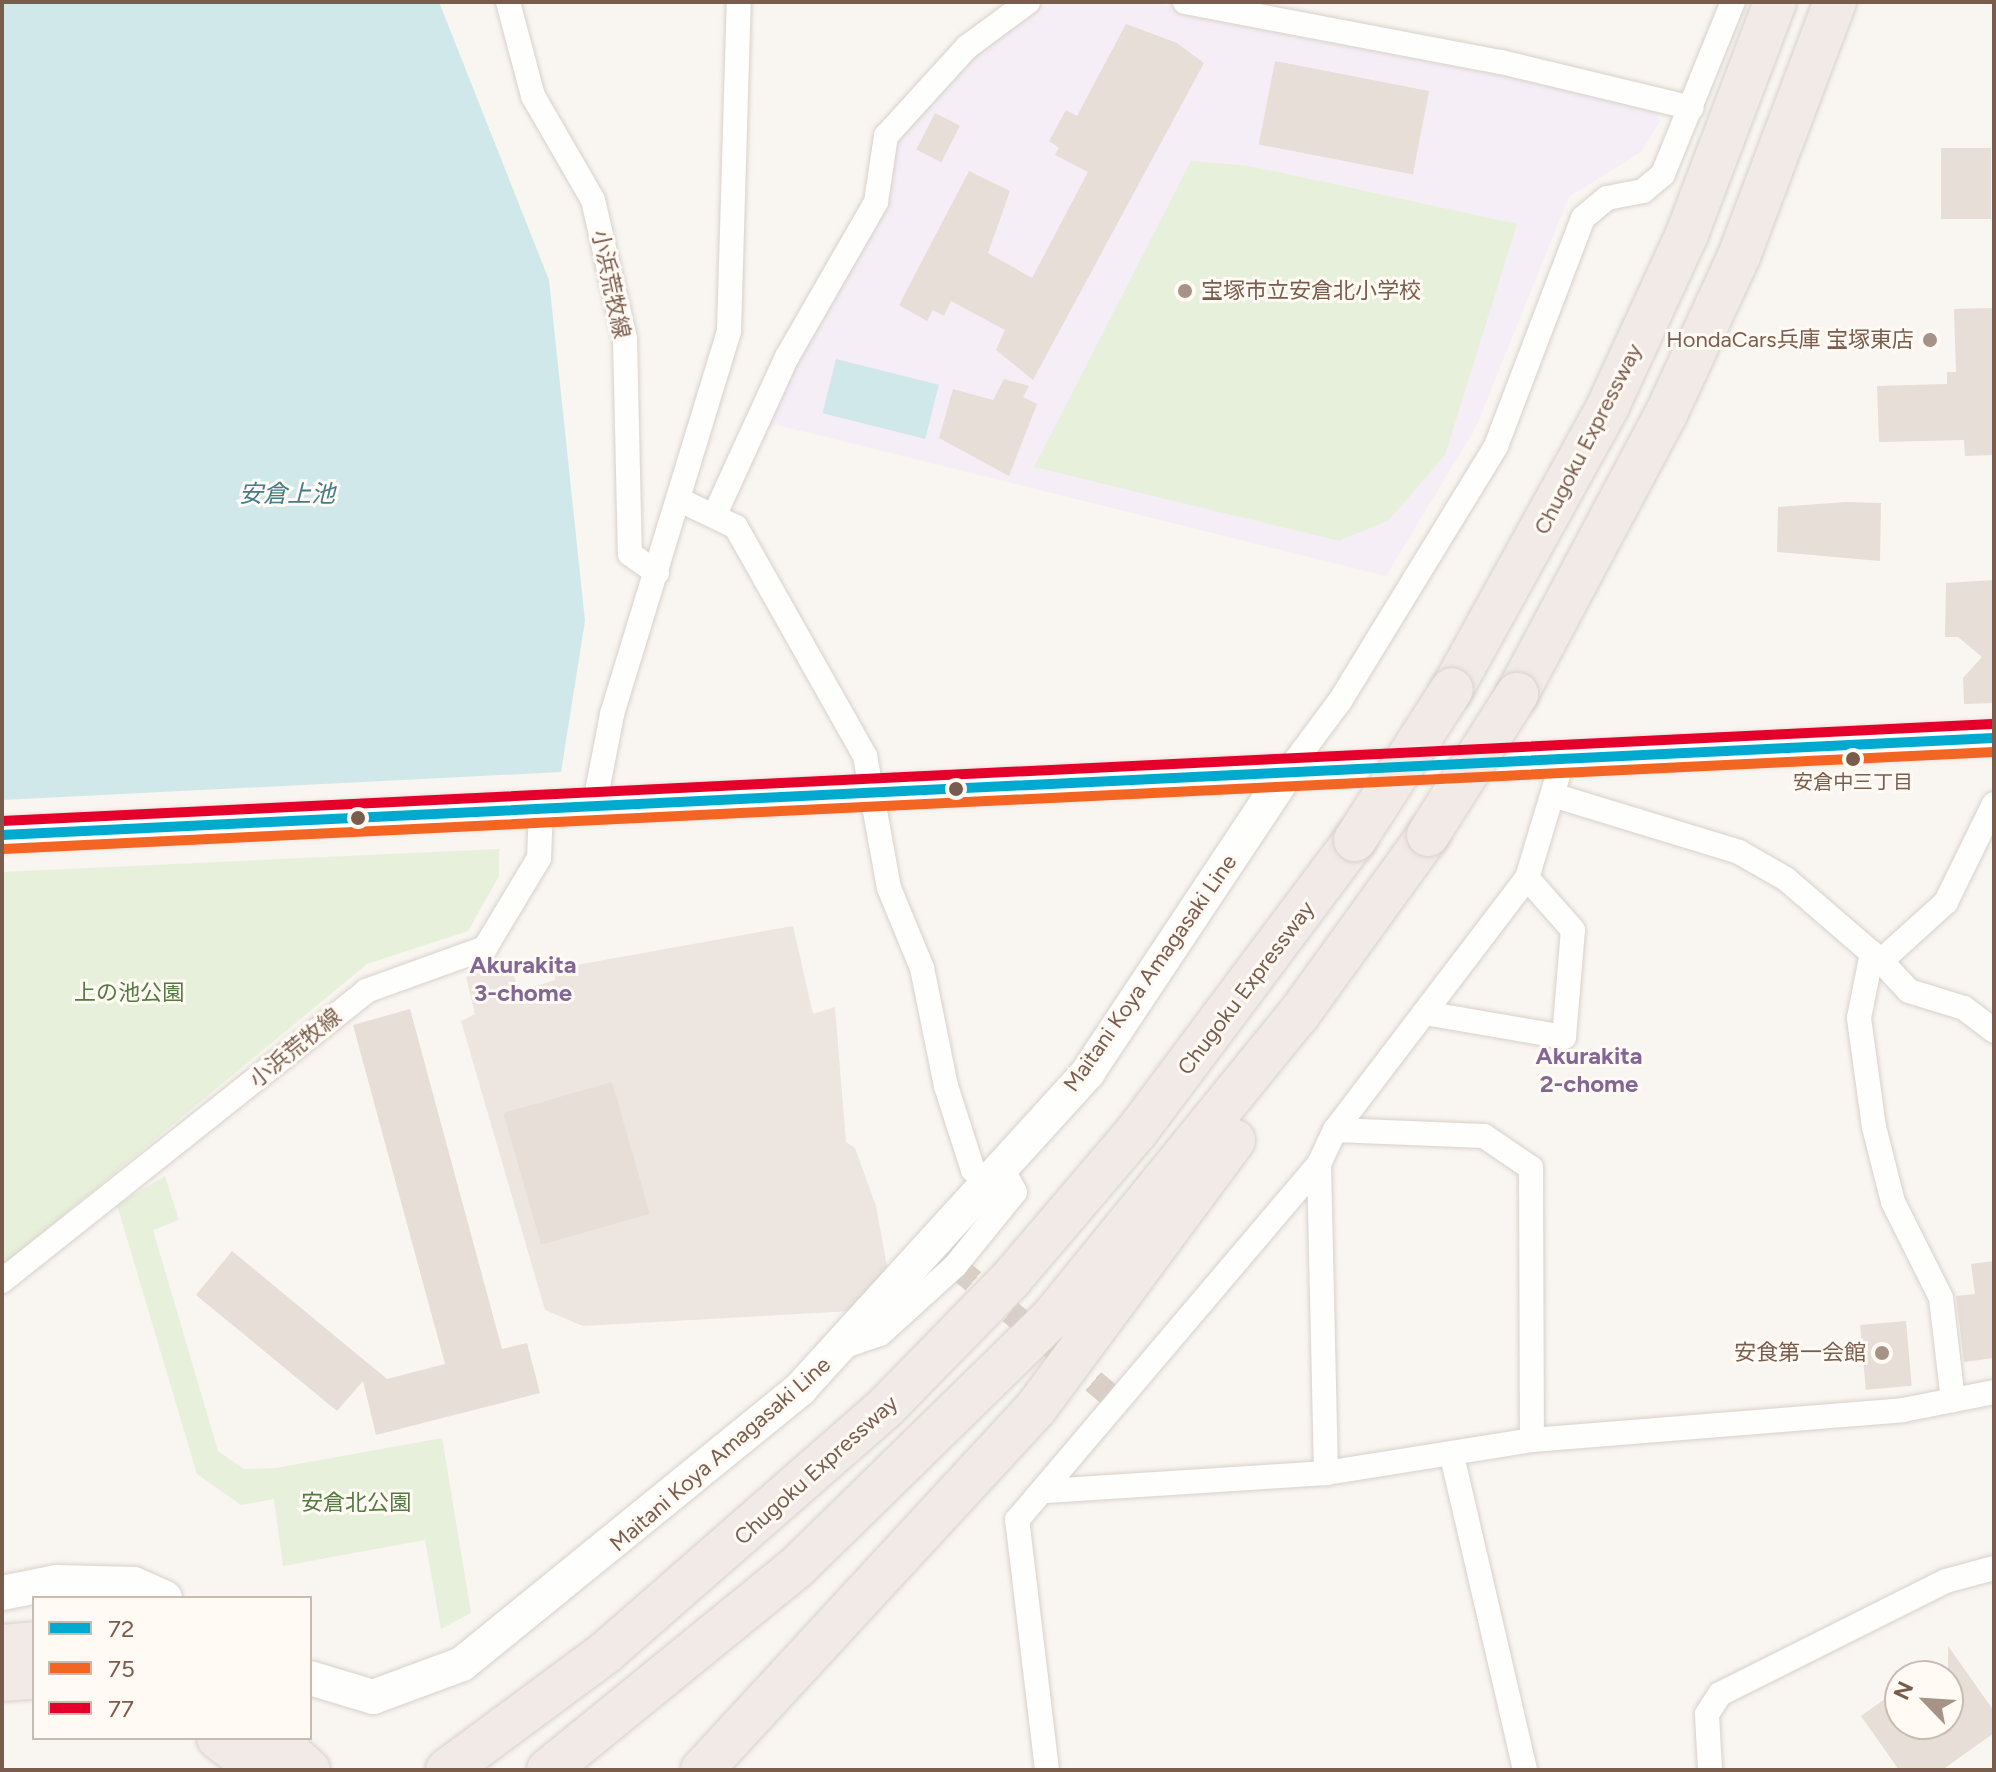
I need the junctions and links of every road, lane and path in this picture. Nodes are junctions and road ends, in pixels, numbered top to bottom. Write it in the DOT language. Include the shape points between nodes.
graph roads {
  1 [pos="508,2"];
  2 [pos="739,2"];
  3 [pos="1028,2"];
  4 [pos="1185,2"];
  5 [pos="1733,2"];
  6 [pos="1775,2"];
  7 [pos="1835,2"];
  8 [pos="1692,108"];
  9 [pos="682,501"];
  10 [pos="715,514"];
  11 [pos="657,573"];
  12 [pos="1994,738"];
  13 [pos="1562,762"];
  14 [pos="1287,772"];
  15 [pos="871,796"];
  16 [pos="1556,796"];
  17 [pos="1994,804"];
  18 [pos="594,807"];
  19 [pos="541,808"];
  20 [pos="2,835"];
  21 [pos="1428,835"];
  22 [pos="1527,878"];
  23 [pos="1877,957"];
  24 [pos="1425,1013"];
  25 [pos="1994,1031"];
  26 [pos="1335,1130"];
  27 [pos="1319,1164"];
  28 [pos="994,1175"];
  29 [pos="2,1281"];
  30 [pos="1994,1392"];
  31 [pos="1953,1400"];
  32 [pos="1532,1440"];
  33 [pos="1452,1456"];
  34 [pos="1326,1473"];
  35 [pos="1047,1491"];
  36 [pos="1994,1568"];
  37 [pos="2,1593"];
  38 [pos="161,1596"];
  39 [pos="32,1643"];
  40 [pos="2,1646"];
  41 [pos="32,1678"];
  42 [pos="312,1679"];
  43 [pos="2,1680"];
  44 [pos="221,1740"];
  45 [pos="275,1740"];
  46 [pos="260,1770"];
  47 [pos="309,1770"];
  48 [pos="447,1770"];
  49 [pos="548,1770"];
  50 [pos="702,1770"];
  51 [pos="1047,1770"];
  52 [pos="1525,1770"];
  53 [pos="1710,1770"];
  1 -- 11 [label="street, 小浜荒牧線" via="533,96 593,200 625,339 630,554"];
  2 -- 9 [label="street" via="729,331"];
  3 -- 10 [label="street" via="967,47 886,136 876,202 787,357"];
  4 -- 8 [label="street" via="1501,62"];
  5 -- 8 [label="street"];
  6 -- 48 [label="highway, Chugoku Expressway, bridge" via="1687,234 1608,406 1452,689 1355,840 1137,1131 1011,1279 888,1405 605,1653"];
  7 -- 21 [label="highway, bridge" via="1739,256 1606,535 1517,694"];
  8 -- 14 [label="street" via="1663,174 1643,191 1607,198 1583,218 1496,446 1348,687"];
  9 -- 10 [label="street"];
  9 -- 11 [label="street"];
  10 -- 15 [label="street" via="736,527 797,631 865,756"];
  11 -- 18 [label="street" via="612,714"];
  12 -- 13 [label="main road"];
  13 -- 14 [label="main road"];
  13 -- 16 [label="street"];
  14 -- 15 [label="main road"];
  14 -- 28 [label="main road, Maitani Koya Amagasaki Line" via="1088,1072"];
  15 -- 18 [label="main road"];
  15 -- 28 [label="street" via="877,846 922,968 946,1086 973,1170"];
  16 -- 22 [label="street"];
  16 -- 23 [label="street" via="1739,852 1786,879"];
  17 -- 23 [label="street" via="1946,902"];
  18 -- 19 [label="main road"];
  19 -- 20 [label="main road"];
  19 -- 29 [label="street, 小浜荒牧線" via="539,858 485,948 366,991"];
  21 -- 49 [label="highway" via="1299,1014 1054,1315 796,1568"];
  21 -- 50 [label="highway" via="1239,1133 1036,1408"];
  22 -- 24 [label="street"];
  22 -- 24 [label="street" via="1573,930 1564,1037"];
  23 -- 25 [label="street" via="1909,991 1964,1008"];
  23 -- 31 [label="street" via="1859,1018 1874,1127 1893,1202 1941,1298"];
  24 -- 26 [label="street"];
  26 -- 27 [label="street"];
  26 -- 32 [label="street" via="1484,1136 1531,1168"];
  27 -- 34 [label="street"];
  27 -- 35 [label="street"];
  28 -- 42 [label="main road, Maitani Koya Amagasaki Line" via="845,1346 533,1613 462,1664 373,1697"];
  30 -- 31 [label="street"];
  31 -- 32 [label="street"];
  32 -- 33 [label="street"];
  33 -- 34 [label="street"];
  33 -- 52 [label="street"];
  34 -- 35 [label="street"];
  35 -- 51 [label="street" via="1017,1520"];
  36 -- 53 [label="street" via="1946,1581 1720,1694 1707,1714"];
  37 -- 38 [label="main road" via="57,1582 134,1584"];
  39 -- 40 [label="highway"];
  41 -- 43 [label="highway"];
  44 -- 46 [label="highway"];
  45 -- 47 [label="highway"];
}
